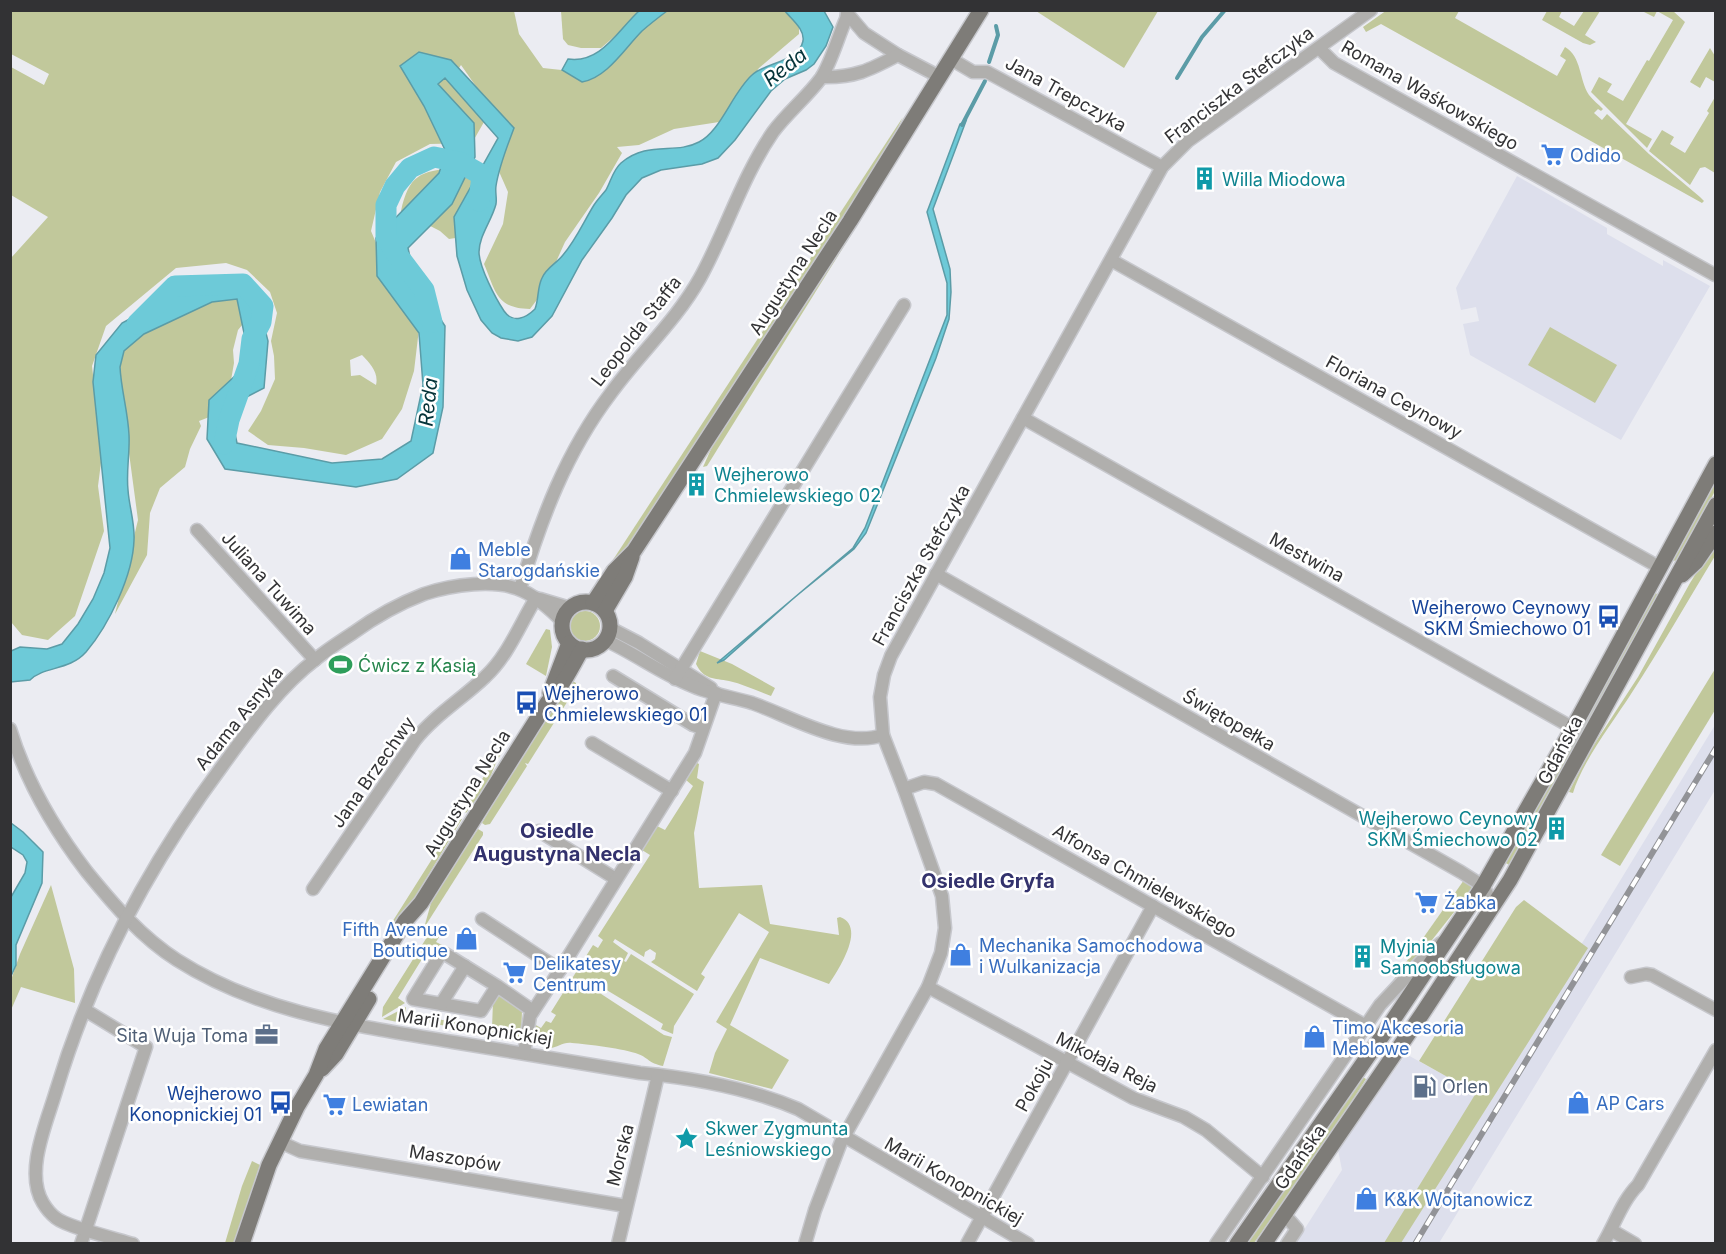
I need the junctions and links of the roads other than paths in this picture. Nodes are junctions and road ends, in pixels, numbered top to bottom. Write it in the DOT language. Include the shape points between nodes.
graph roads {
  1 [pos="981,10"];
  2 [pos="1371,10"];
  3 [pos="847,12"];
  4 [pos="1319,48"];
  5 [pos="898,55"];
  6 [pos="951,59"];
  7 [pos="822,77"];
  8 [pos="940,77"];
  9 [pos="1162,167"];
  10 [pos="1111,260"];
  11 [pos="1715,274"];
  12 [pos="904,305"];
  13 [pos="1023,418"];
  14 [pos="1716,464"];
  15 [pos="1716,505"];
  16 [pos="196,530"];
  17 [pos="1716,533"];
  18 [pos="1659,567"];
  19 [pos="936,574"];
  20 [pos="1673,583"];
  21 [pos="520,589"];
  22 [pos="536,598"];
  23 [pos="599,607"];
  24 [pos="566,615"];
  25 [pos="607,634"];
  26 [pos="576,646"];
  27 [pos="315,660"];
  28 [pos="678,674"];
  29 [pos="613,676"];
  30 [pos="716,693"];
  31 [pos="702,728"];
  32 [pos="1573,728"];
  33 [pos="10,729"];
  34 [pos="883,735"];
  35 [pos="592,743"];
  36 [pos="904,789"];
  37 [pos="672,791"];
  38 [pos="538,831"];
  39 [pos="616,879"];
  40 [pos="1483,886"];
  41 [pos="313,890"];
  42 [pos="1153,906"];
  43 [pos="1494,907"];
  44 [pos="126,919"];
  45 [pos="482,919"];
  46 [pos="1453,932"];
  47 [pos="465,966"];
  48 [pos="560,970"];
  49 [pos="1631,977"];
  50 [pos="497,986"];
  51 [pos="928,987"];
  52 [pos="441,1004"];
  53 [pos="1716,1010"];
  54 [pos="85,1011"];
  55 [pos="533,1011"];
  56 [pos="348,1024"];
  57 [pos="1366,1026"];
  58 [pos="1716,1050"];
  59 [pos="524,1053"];
  60 [pos="1067,1062"];
  61 [pos="658,1075"];
  62 [pos="844,1137"];
  63 [pos="280,1142"];
  64 [pos="1263,1177"];
  65 [pos="626,1206"];
  66 [pos="1284,1214"];
  67 [pos="981,1217"];
  68 [pos="85,1229"];
  69 [pos="1611,1230"];
  70 [pos="81,1244"];
  71 [pos="133,1244"];
  72 [pos="242,1244"];
  73 [pos="618,1244"];
  74 [pos="805,1244"];
  75 [pos="967,1244"];
  76 [pos="1028,1244"];
  77 [pos="1216,1244"];
  78 [pos="1237,1244"];
  79 [pos="1264,1244"];
  80 [pos="1287,1244"];
  81 [pos="1603,1244"];
  82 [pos="1635,1244"];
  1 -- 6 [label="main road, Augustyna Necla"];
  2 -- 4 [label="street, Franciszka Stefczyka"];
  3 -- 5 [label="street, Leopolda Staffa" via="864,33"];
  3 -- 7 [label="street, Leopolda Staffa"];
  4 -- 9 [label="street, Franciszka Stefczyka" via="1188,141"];
  4 -- 11 [label="street, Romana Waśkowskiego" via="1334,63"];
  5 -- 7 [label="street" via="867,72 844,78"];
  5 -- 8 [label="street, Leopolda Staffa"];
  6 -- 8 [label="main road, Augustyna Necla"];
  6 -- 9 [label="street, Jana Trepczyka" via="973,72 987,72"];
  7 -- 21 [label="street, Leopolda Staffa" via="774,131 756,160 700,278 682,307 594,416 553,491"];
  8 -- 23 [label="main road, Augustyna Necla" via="634,551 614,571"];
  9 -- 10 [label="street, Franciszka Stefczyka"];
  10 -- 13 [label="street, Franciszka Stefczyka"];
  10 -- 18 [label="street, Floriana Ceynowy"];
  12 -- 28 [label="street"];
  13 -- 19 [label="street, Franciszka Stefczyka"];
  13 -- 32 [label="street, Mestwina"];
  14 -- 18 [label="main road, Gdańska"];
  15 -- 20 [label="main road, Gdańska"];
  16 -- 27 [label="street, Juliana Tuwima"];
  17 -- 20 [label="main road" via="1696,562"];
  18 -- 32 [label="main road, Gdańska"];
  19 -- 34 [label="street, Franciszka Stefczyka" via="884,675 880,697"];
  19 -- 40 [label="street, Świętopełka"];
  20 -- 43 [label="main road, Gdańska"];
  21 -- 22 [label="street, Adama Asnyka"];
  21 -- 27 [label="street, Adama Asnyka" via="496,585 441,588 377,616"];
  22 -- 24 [label="street, Adama Asnyka"];
  22 -- 41 [label="street, Jana Brzechwy" via="502,657 486,676 428,724 415,740"];
  23 -- 24 [label="main road" via="585,602"];
  23 -- 25 [label="main road" via="610,622"];
  24 -- 26 [label="main road" via="564,636"];
  25 -- 26 [label="main road" via="591,649"];
  25 -- 28 [label="street" via="635,654"];
  26 -- 56 [label="main road, Augustyna Necla" via="547,703 421,903 414,925"];
  27 -- 44 [label="street, Adama Asnyka" via="247,731 215,774 164,849"];
  28 -- 30 [label="street" via="693,687"];
  29 -- 31 [label="street"];
  30 -- 31 [label="street"];
  30 -- 34 [label="street" via="828,733 862,739"];
  31 -- 37 [label="street" via="695,753"];
  32 -- 40 [label="main road, Gdańska"];
  33 -- 44 [label="street, Marii Konopnickiej" via="27,774 63,841"];
  34 -- 36 [label="street, Franciszka Stefczyka"];
  35 -- 37 [label="street"];
  36 -- 42 [label="street, Alfonsa Chmielewskiego" via="924,782 936,784"];
  36 -- 51 [label="street, Franciszka Stefczyka" via="944,907 941,953"];
  37 -- 39 [label="street"];
  38 -- 39 [label="street"];
  39 -- 48 [label="street"];
  40 -- 43 [label="street"];
  40 -- 46 [label="main road, Gdańska"];
  42 -- 57 [label="street, Alfonsa Chmielewskiego"];
  42 -- 60 [label="street, Pokoju"];
  43 -- 66 [label="main road, Gdańska"];
  44 -- 54 [label="street, Adama Asnyka"];
  44 -- 56 [label="street, Marii Konopnickiej" via="176,959 219,983 272,1005"];
  45 -- 48 [label="street"];
  46 -- 57 [label="street, Gdańska" via="1395,988"];
  46 -- 78 [label="main road, Gdańska"];
  47 -- 50 [label="street"];
  47 -- 52 [label="street"];
  47 -- 52 [label="street" via="442,952 413,999"];
  48 -- 55 [label="street"];
  49 -- 53 [label="street" via="1652,975"];
  50 -- 52 [label="street" via="481,1011"];
  50 -- 55 [label="street"];
  51 -- 60 [label="street, Mikołaja Reja"];
  51 -- 62 [label="street, Franciszka Stefczyka"];
  54 -- 68 [label="street, Adama Asnyka" via="68,1050 36,1157 37,1185 43,1203 57,1219"];
  54 -- 68 [label="street" via="146,1047"];
  55 -- 59 [label="street"];
  56 -- 59 [label="street, Marii Konopnickiej"];
  56 -- 63 [label="main road, Augustyna Necla" via="336,1054 316,1075"];
  57 -- 64 [label="street, Gdańska"];
  58 -- 69 [label="street"];
  59 -- 61 [label="street, Marii Konopnickiej"];
  60 -- 64 [label="street, Mikołaja Reja" via="1133,1098 1197,1124"];
  60 -- 67 [label="street, Pokoju"];
  61 -- 62 [label="street, Marii Konopnickiej" via="772,1099 798,1109"];
  61 -- 65 [label="street, Morska"];
  62 -- 67 [label="street, Marii Konopnickiej"];
  62 -- 74 [label="street, Franciszka Stefczyka"];
  63 -- 65 [label="street, Maszopów" via="300,1151"];
  63 -- 72 [label="main road, Augustyna Necla"];
  64 -- 77 [label="street, Gdańska"];
  65 -- 73 [label="street, Morska"];
  66 -- 79 [label="main road, Gdańska"];
  66 -- 80 [label="street" via="1297,1230"];
  67 -- 75 [label="street, Pokoju"];
  67 -- 76 [label="street, Marii Konopnickiej"];
  68 -- 70 [label="street"];
  68 -- 71 [label="street, Adama Asnyka"];
  69 -- 81 [label="street"];
  69 -- 82 [label="street"];
}
